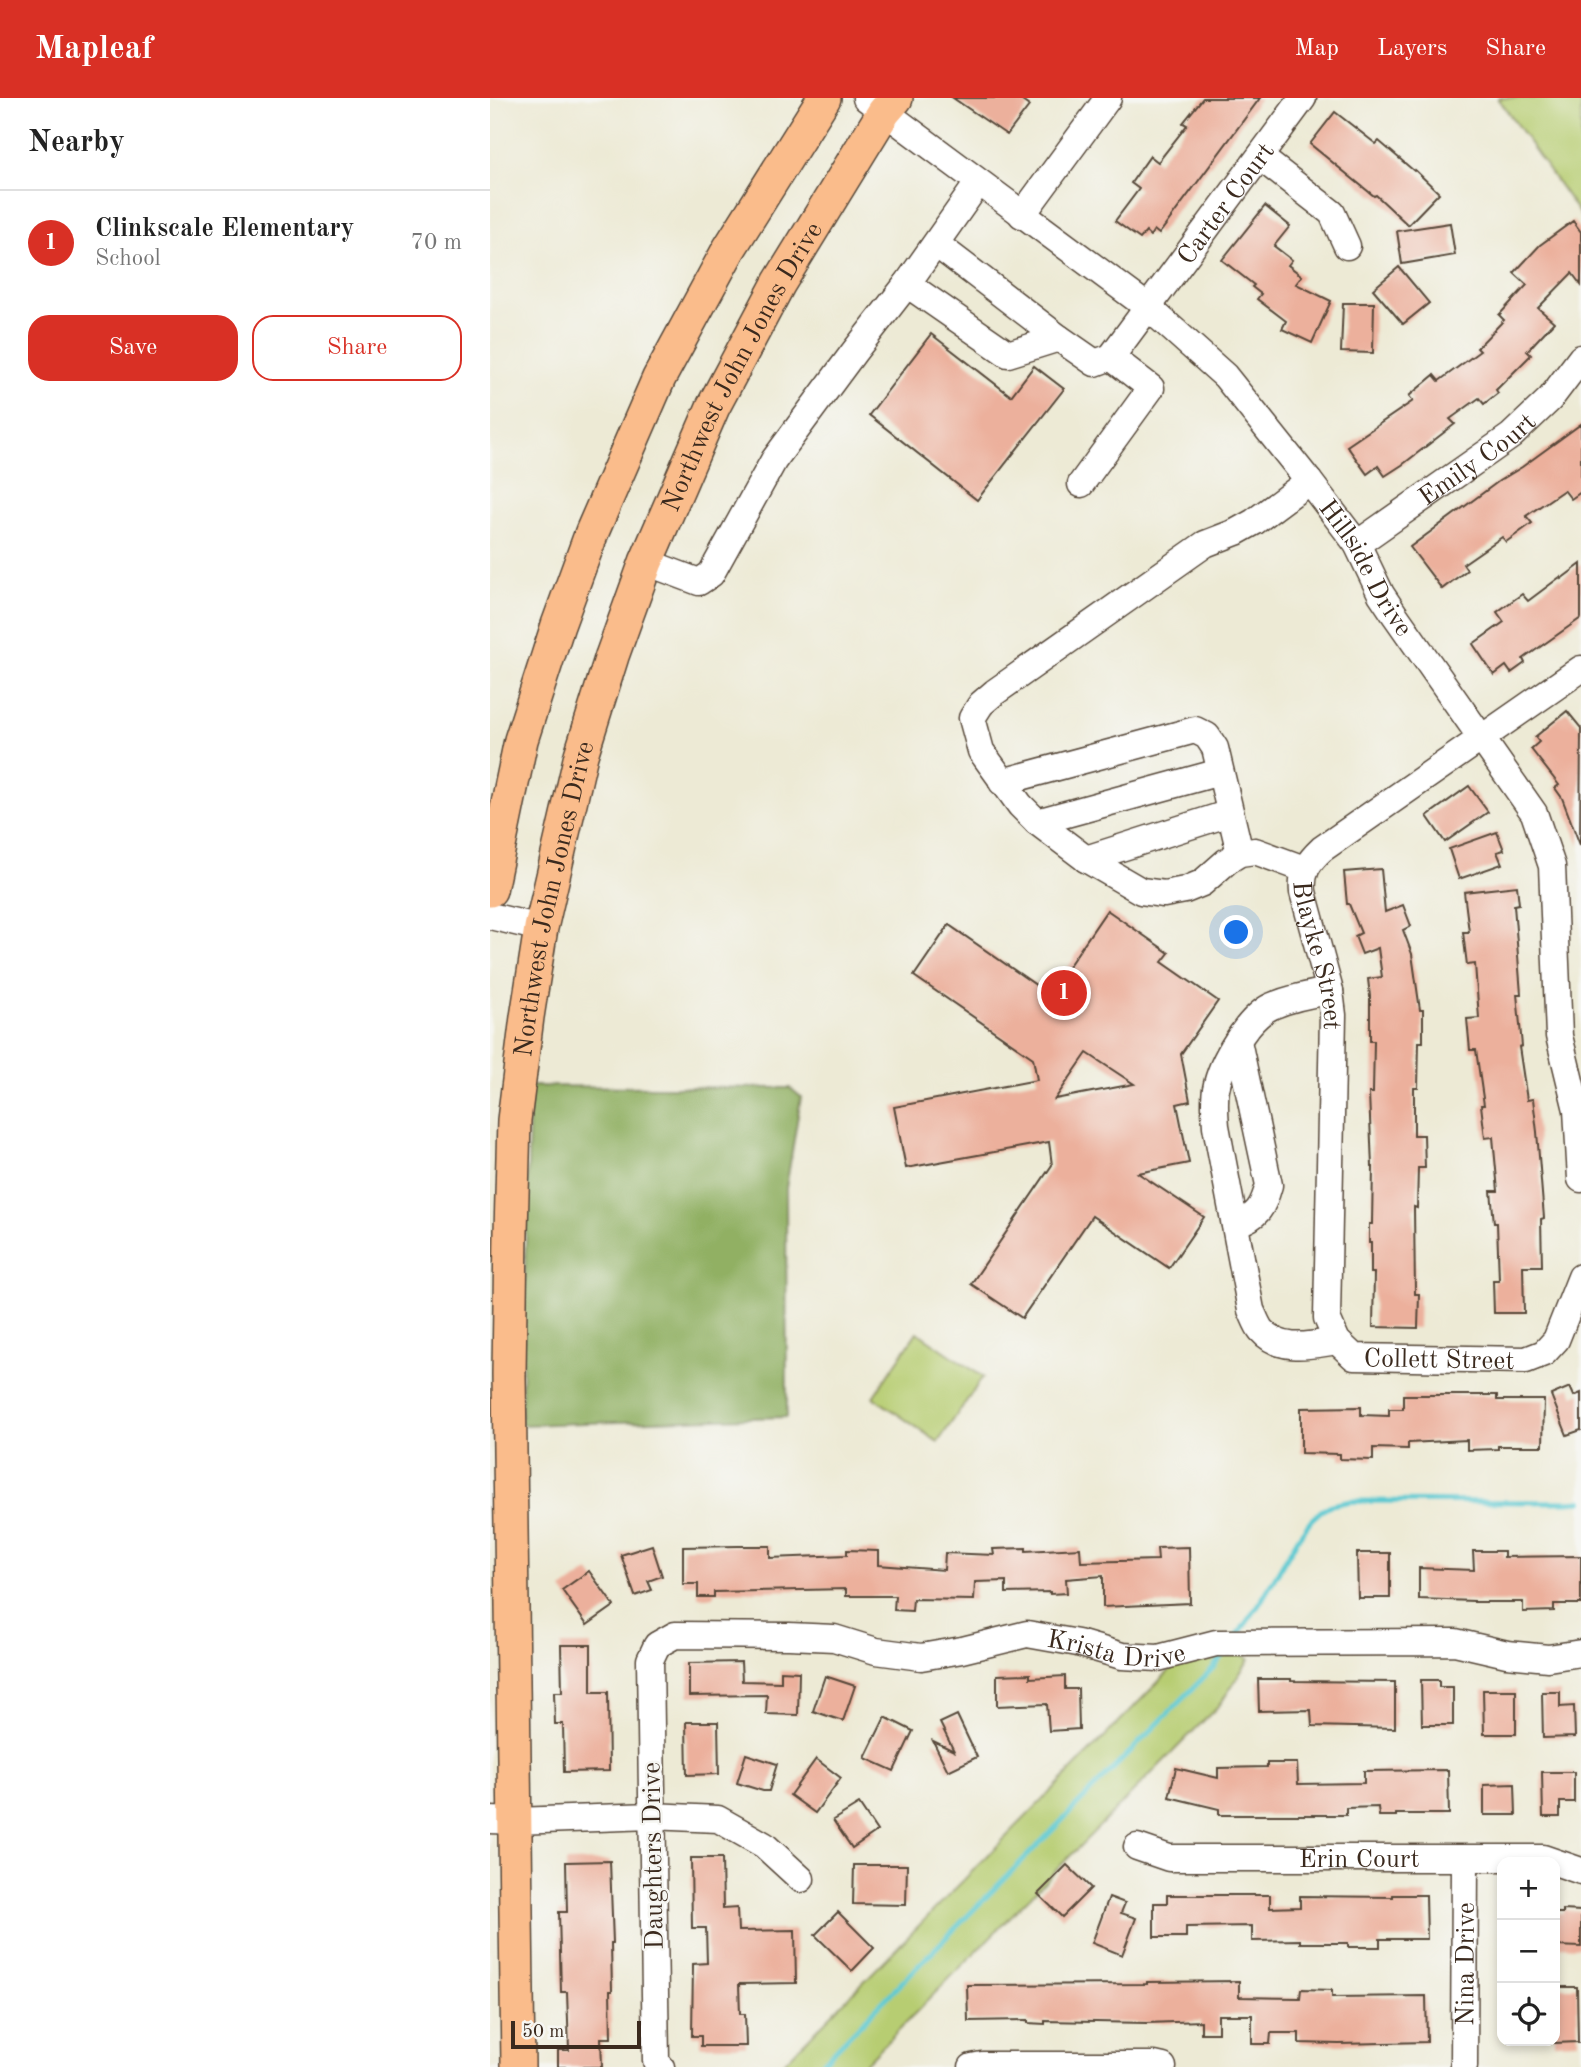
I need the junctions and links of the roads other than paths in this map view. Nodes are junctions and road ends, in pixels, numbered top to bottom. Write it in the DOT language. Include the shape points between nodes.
graph roads {
  1 [pos="824,98"];
  2 [pos="1108,98"];
  3 [pos="1303,98"];
  4 [pos="882,103"];
  5 [pos="1260,157"];
  6 [pos="978,183"];
  7 [pos="1022,215"];
  8 [pos="936,244"];
  9 [pos="1347,246"];
  10 [pos="907,284"];
  11 [pos="1149,308"];
  12 [pos="1059,338"];
  13 [pos="1111,357"];
  14 [pos="1581,358"];
  15 [pos="1309,481"];
  16 [pos="1081,484"];
  17 [pos="1357,544"];
  18 [pos="646,562"];
  19 [pos="1581,669"];
  20 [pos="1481,737"];
  21 [pos="1220,772"];
  22 [pos="1002,782"];
  23 [pos="1230,813"];
  24 [pos="1037,822"];
  25 [pos="1240,853"];
  26 [pos="1086,859"];
  27 [pos="1304,869"];
  28 [pos="490,890"];
  29 [pos="490,916"];
  30 [pos="541,929"];
  31 [pos="1330,991"];
  32 [pos="1238,1041"];
  33 [pos="1581,1179"];
  34 [pos="1235,1224"];
  35 [pos="1581,1277"];
  36 [pos="1337,1341"];
  37 [pos="657,1645"];
  38 [pos="1581,1653"];
  39 [pos="651,1816"];
  40 [pos="503,1820"];
  41 [pos="1137,1847"];
  42 [pos="1465,1859"];
  43 [pos="1581,1871"];
  44 [pos="802,1879"];
  45 [pos="518,2067"];
  46 [pos="661,2067"];
  47 [pos="972,2067"];
  48 [pos="1163,2067"];
  49 [pos="1464,2067"];
  1 -- 28 [label="main road" via="729,248 659,378 592,532 521,740"];
  2 -- 7 [label="street"];
  3 -- 5 [label="street, Carter Court"];
  4 -- 6 [label="street, Hillside Drive"];
  4 -- 18 [label="main road, Northwest John Jones Drive" via="713,407"];
  5 -- 9 [label="street" via="1332,213"];
  5 -- 11 [label="street, Carter Court"];
  6 -- 7 [label="street, Hillside Drive"];
  6 -- 8 [label="street"];
  7 -- 11 [label="street, Hillside Drive"];
  8 -- 10 [label="street"];
  8 -- 12 [label="street"];
  10 -- 12 [label="street" via="1008,354"];
  10 -- 18 [label="street" via="774,460 710,574 699,582"];
  11 -- 13 [label="street, Carter Court"];
  11 -- 15 [label="street, Hillside Drive" via="1225,376"];
  12 -- 13 [label="street" via="1094,363"];
  13 -- 16 [label="street" via="1151,388"];
  14 -- 17 [label="street, Emily Court" via="1550,399 1511,436"];
  15 -- 17 [label="street, Hillside Drive"];
  15 -- 22 [label="street" via="1254,522 1205,544 981,704 972,718 981,751"];
  17 -- 20 [label="street, Hillside Drive" via="1381,594"];
  18 -- 30 [label="main road, Northwest John Jones Drive" via="581,755"];
  19 -- 20 [label="street, Blayke Street"];
  20 -- 27 [label="street, Blayke Street" via="1322,849"];
  20 -- 33 [label="street, Hillside Drive" via="1534,813 1552,866 1559,1036 1577,1110"];
  21 -- 22 [label="street" via="1215,748 1207,736 1195,730"];
  21 -- 23 [label="street"];
  21 -- 24 [label="street"];
  22 -- 24 [label="street"];
  23 -- 25 [label="street"];
  23 -- 26 [label="street"];
  24 -- 26 [label="street"];
  25 -- 26 [label="street" via="1202,883 1164,894 1141,891"];
  25 -- 27 [label="street" via="1255,851"];
  27 -- 31 [label="street, Blayke Street" via="1303,892"];
  29 -- 30 [label="street"];
  30 -- 40 [label="main road, Northwest John Jones Drive" via="514,1120"];
  31 -- 32 [label="street" via="1269,1007"];
  31 -- 36 [label="street, Blayke Street" via="1327,1318"];
  32 -- 34 [label="street" via="1216,1087 1215,1107"];
  32 -- 34 [label="street" via="1269,1185 1264,1205"];
  34 -- 36 [label="street" via="1251,1310 1261,1330 1277,1342 1295,1347"];
  35 -- 36 [label="street, Collett Street" via="1556,1340 1544,1353 1526,1360 1354,1357"];
  37 -- 38 [label="street, Krista Drive" via="675,1635 834,1638 876,1651 921,1657 1027,1634 1122,1656 1157,1658 1216,1643 1455,1642 1548,1658"];
  37 -- 39 [label="street, Daughters Drive" via="650,1660"];
  39 -- 40 [label="street"];
  39 -- 44 [label="street" via="718,1819 764,1845"];
  39 -- 46 [label="street, Daughters Drive" via="656,2061"];
  40 -- 45 [label="main road, Northwest John Jones Drive"];
  41 -- 42 [label="street, Erin Court" via="1169,1858"];
  42 -- 43 [label="street, Erin Court" via="1543,1858"];
  42 -- 49 [label="street, Nina Drive"];
  47 -- 48 [label="street"];
}
